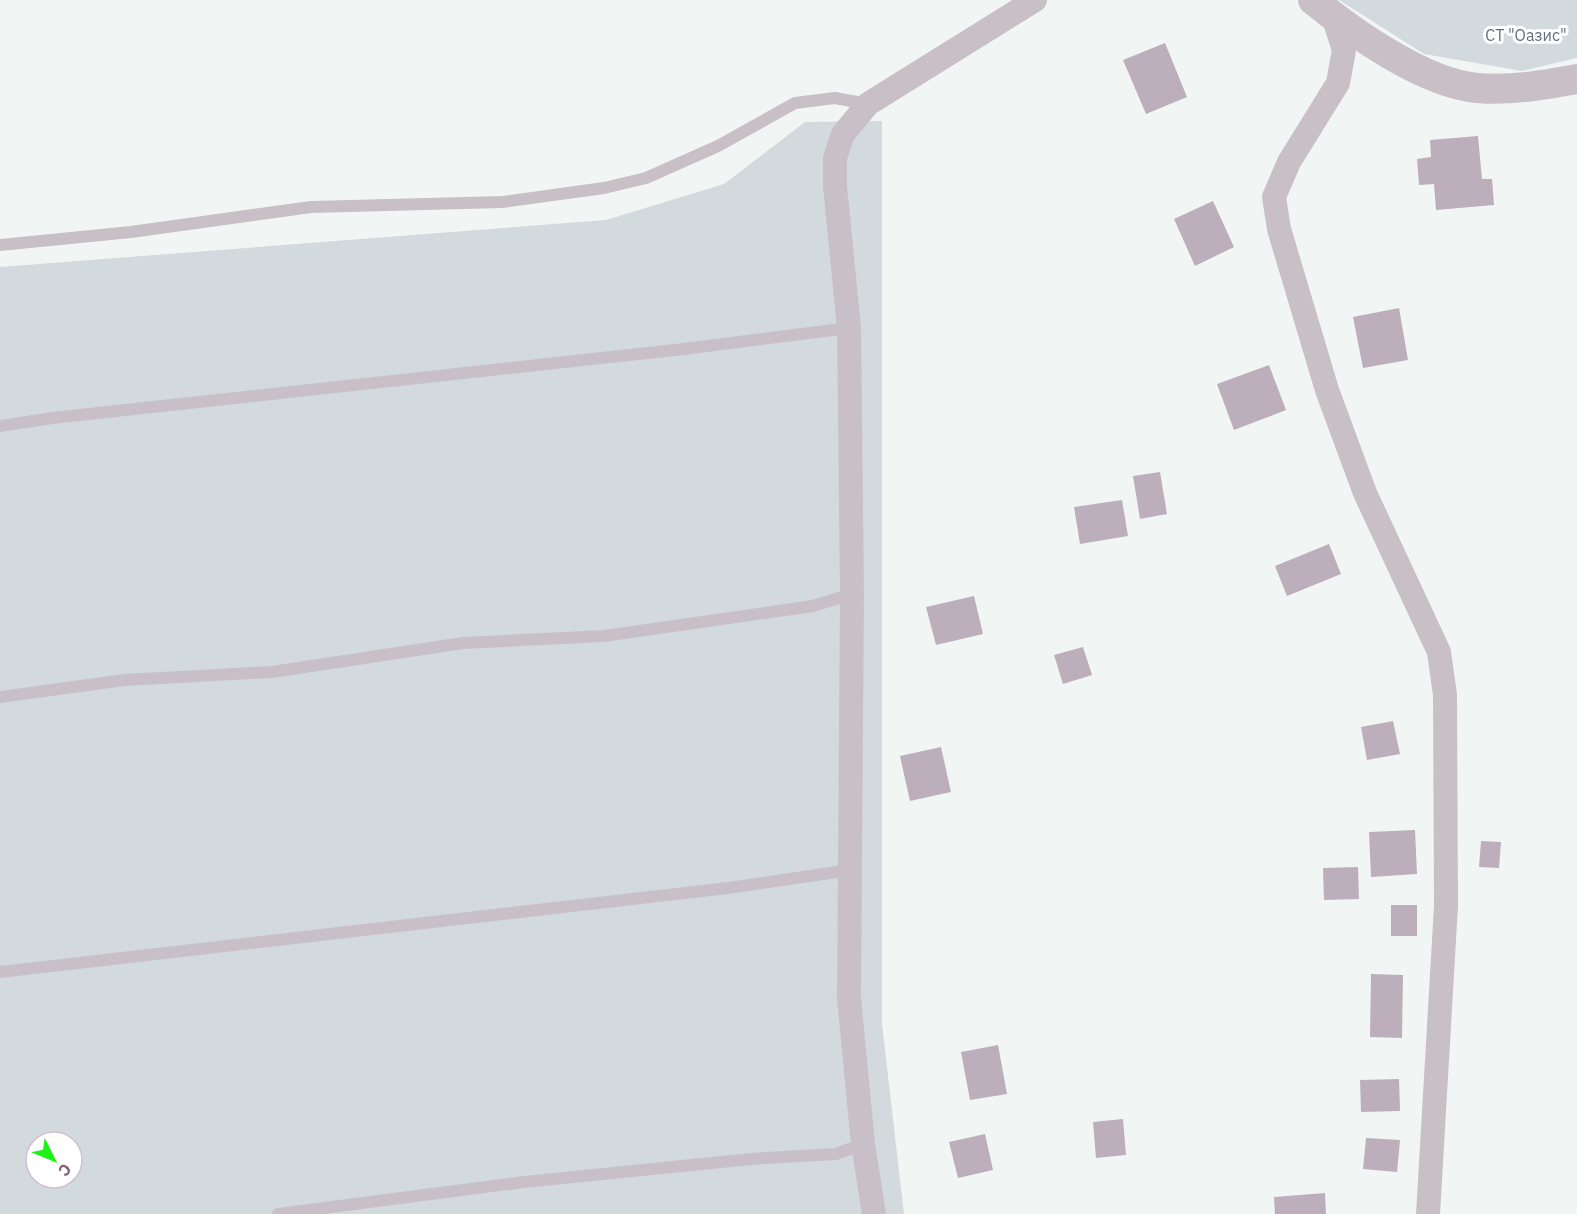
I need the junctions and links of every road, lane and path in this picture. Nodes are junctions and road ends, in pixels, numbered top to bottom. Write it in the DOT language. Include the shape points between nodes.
graph roads {
  1 [pos="1035,0"];
  2 [pos="1323,8"];
  3 [pos="1577,80"];
  4 [pos="868,104"];
  5 [pos="0,245"];
  6 [pos="849,328"];
  7 [pos="0,426"];
  8 [pos="852,594"];
  9 [pos="0,697"];
  10 [pos="850,866"];
  11 [pos="0,972"];
  12 [pos="863,1144"];
  13 [pos="278,1214"];
  14 [pos="874,1214"];
  15 [pos="1428,1214"];
  1 -- 4 [label="street"];
  2 -- 3 [label="street" via="1379,48 1434,76 1476,88 1529,87"];
  2 -- 15 [label="street" via="1344,50 1338,83 1289,162 1274,197 1279,230 1327,390 1365,493 1439,652 1445,695 1446,906"];
  4 -- 5 [label="lane" via="835,98 795,103 718,146 646,178 604,188 503,202 311,207"];
  4 -- 6 [label="street" via="843,134 835,158"];
  6 -- 7 [label="lane"];
  6 -- 8 [label="street"];
  8 -- 9 [label="lane" via="813,606 604,636 463,643 272,672 124,680"];
  8 -- 10 [label="street"];
  10 -- 11 [label="lane" via="837,872 729,888"];
  10 -- 12 [label="street" via="849,998"];
  12 -- 13 [label="lane" via="836,1154 524,1182"];
  12 -- 14 [label="street"];
}
